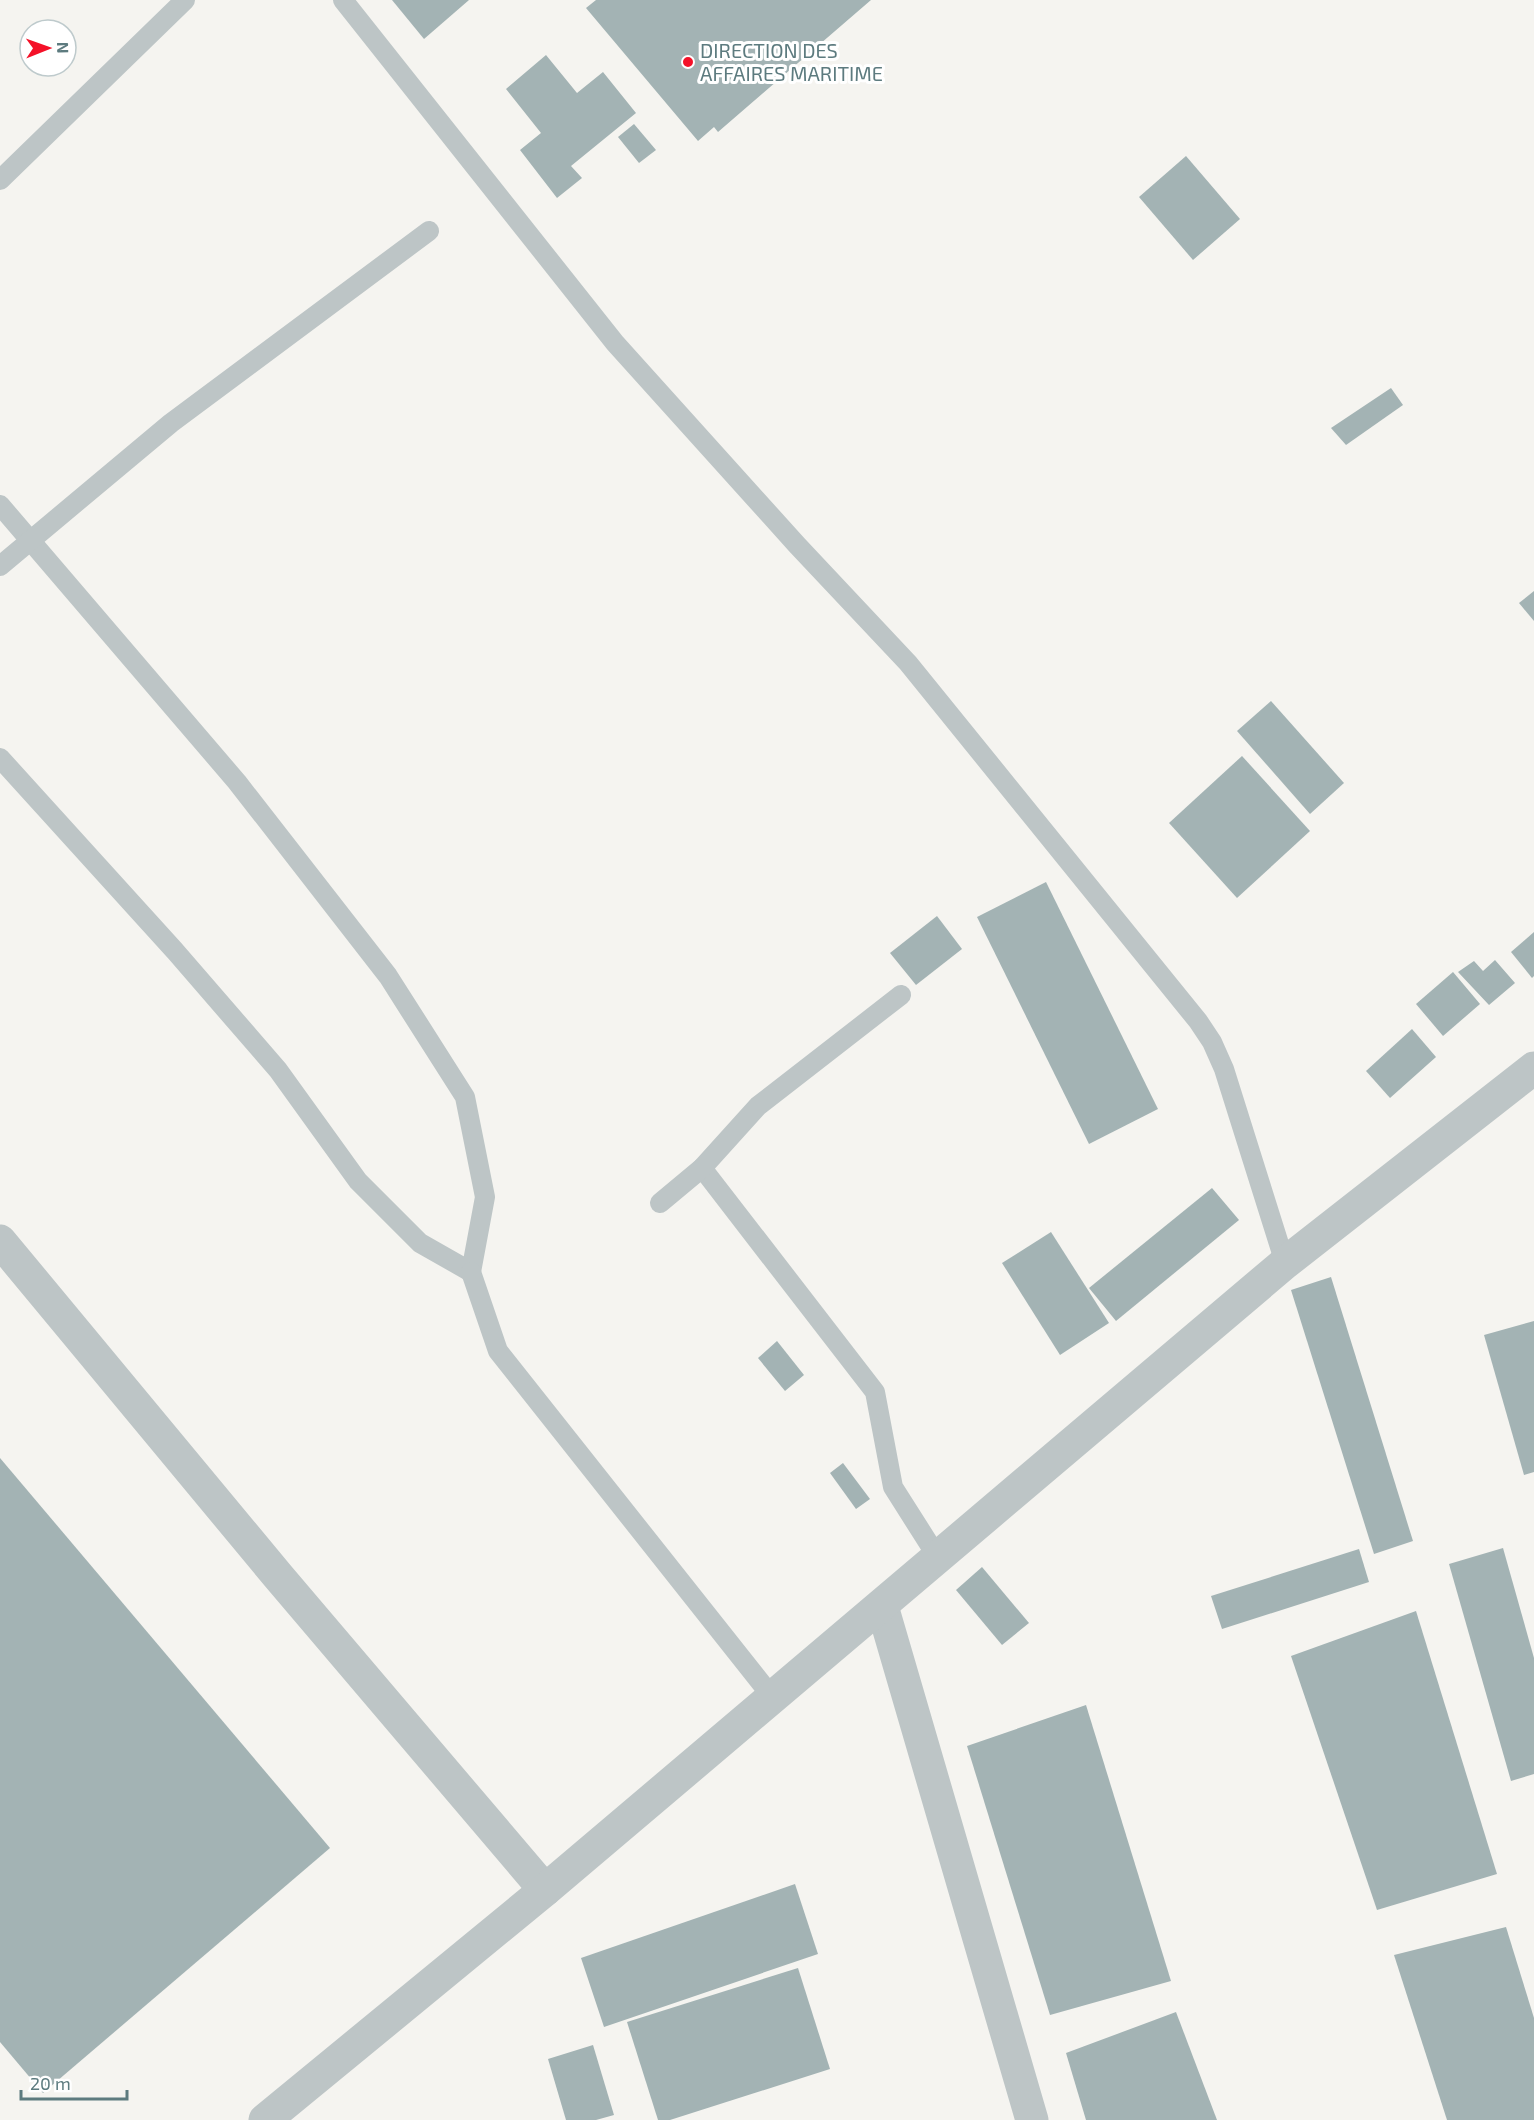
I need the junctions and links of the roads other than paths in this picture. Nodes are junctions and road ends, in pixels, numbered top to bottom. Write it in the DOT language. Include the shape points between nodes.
graph roads {
  1 [pos="185,0"];
  2 [pos="343,0"];
  3 [pos="0,180"];
  4 [pos="429,231"];
  5 [pos="0,505"];
  6 [pos="28,541"];
  7 [pos="0,566"];
  8 [pos="0,758"];
  9 [pos="901,995"];
  10 [pos="1534,1068"];
  11 [pos="702,1168"];
  12 [pos="660,1203"];
  13 [pos="0,1241"];
  14 [pos="1285,1263"];
  15 [pos="471,1272"];
  16 [pos="938,1558"];
  17 [pos="882,1606"];
  18 [pos="773,1698"];
  19 [pos="545,1890"];
  20 [pos="265,2120"];
  21 [pos="1032,2120"];
  1 -- 3 [label="lane"];
  2 -- 14 [label="lane" via="615,343 908,663 1198,1021 1224,1069"];
  4 -- 6 [label="lane" via="171,423"];
  5 -- 6 [label="lane"];
  6 -- 7 [label="lane"];
  6 -- 15 [label="lane" via="244,791 388,976 465,1097 485,1197"];
  8 -- 15 [label="lane" via="278,1070 358,1181 420,1243"];
  9 -- 11 [label="lane" via="758,1106"];
  10 -- 14 [label="street"];
  11 -- 12 [label="lane"];
  11 -- 16 [label="lane" via="874,1392 893,1487"];
  13 -- 19 [label="street"];
  14 -- 16 [label="street"];
  15 -- 18 [label="lane" via="498,1351"];
  16 -- 17 [label="street"];
  17 -- 18 [label="street"];
  17 -- 21 [label="street"];
  18 -- 19 [label="street"];
  19 -- 20 [label="street"];
}
